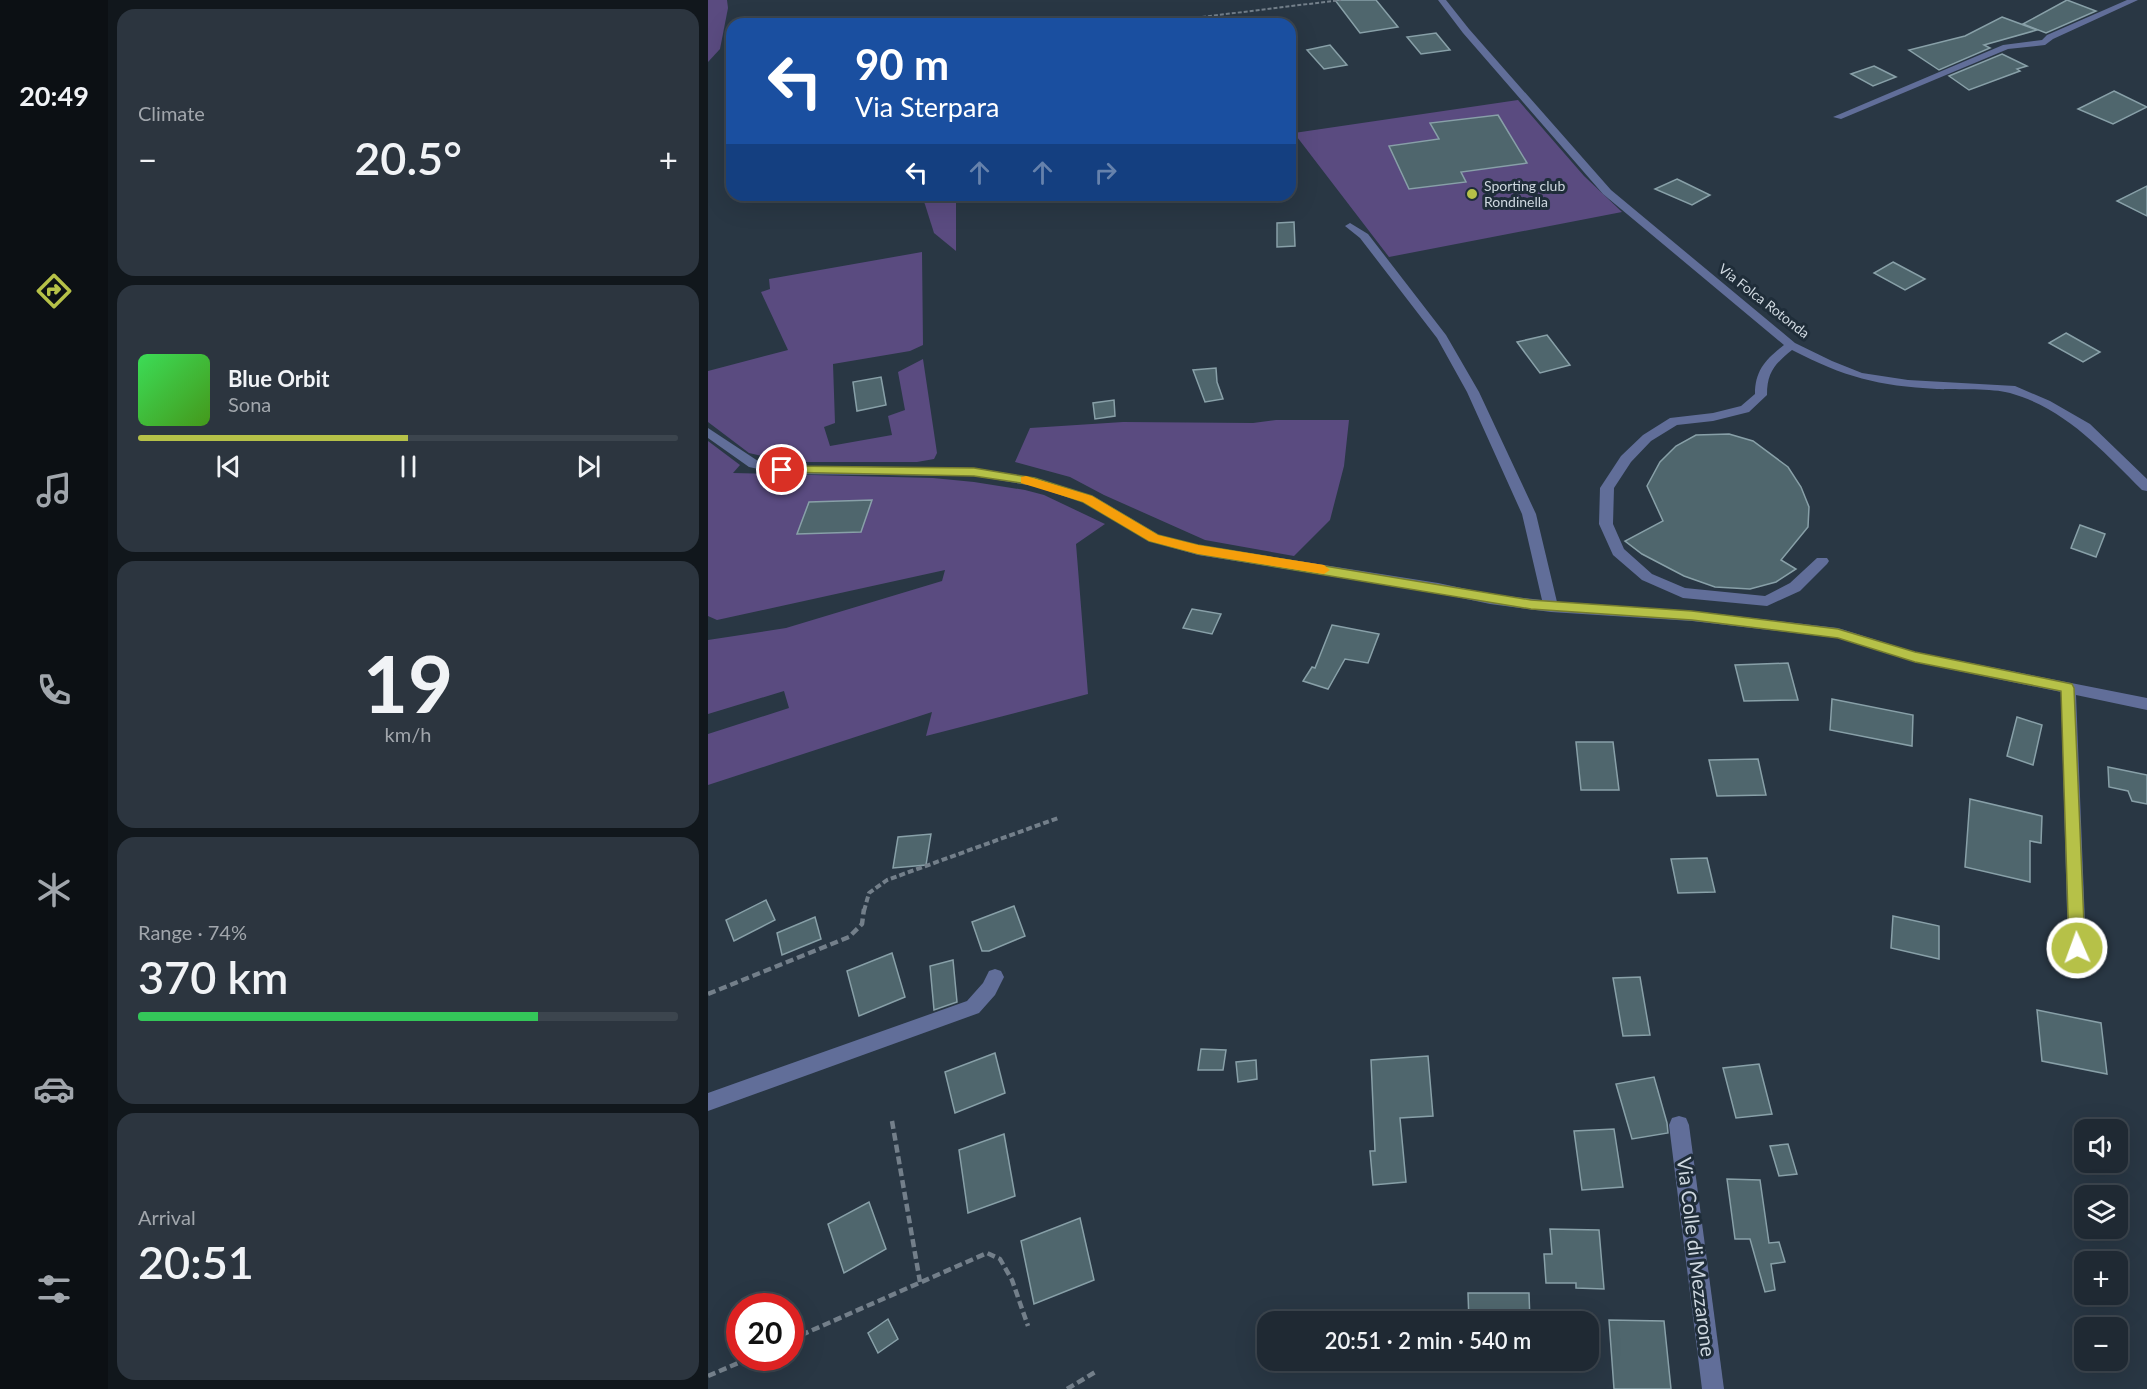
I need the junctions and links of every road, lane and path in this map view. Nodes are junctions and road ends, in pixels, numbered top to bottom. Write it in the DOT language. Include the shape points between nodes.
graph roads {
  1 [pos="1341,0"];
  2 [pos="1442,0"];
  3 [pos="2134,0"];
  4 [pos="1202,17"];
  5 [pos="1838,117"];
  6 [pos="1350,226"];
  7 [pos="1791,345"];
  8 [pos="708,432"];
  9 [pos="2147,487"];
  10 [pos="1822,561"];
  11 [pos="1551,607"];
  12 [pos="2068,688"];
  13 [pos="2147,704"];
  14 [pos="1058,818"];
  15 [pos="2077,948"];
  16 [pos="995,977"];
  17 [pos="708,994"];
  18 [pos="708,1102"];
  19 [pos="892,1121"];
  20 [pos="1679,1125"];
  21 [pos="920,1282"];
  22 [pos="1028,1326"];
  23 [pos="804,1334"];
  24 [pos="726,1368"];
  25 [pos="1097,1371"];
  26 [pos="708,1376"];
  27 [pos="1067,1389"];
  28 [pos="1713,1389"];
  1 -- 4 [label="path"];
  2 -- 7 [label="street, Via Folca Rotonda" via="1607,192"];
  3 -- 5 [label="street" via="2045,42 2006,47"];
  6 -- 11 [label="street" via="1364,236 1442,337 1473,392 1529,514"];
  7 -- 9 [label="street, Via Folca Rotonda" via="1860,376 1908,384 2011,390 2086,427"];
  7 -- 10 [label="street" via="1766,366 1760,378 1761,395 1745,409 1713,417 1674,420 1647,438 1626,459 1607,488 1606,524 1618,552 1647,577 1683,593 1767,601 1795,587"];
  8 -- 11 [label="street" via="754,464 782,470 974,472 1035,482 1088,499 1154,538 1198,550"];
  11 -- 12 [label="street" via="1692,616 1838,633 1915,657"];
  12 -- 13 [label="street"];
  12 -- 15 [label="street"];
  14 -- 17 [label="path" via="886,880 870,889 864,899 862,924 849,936"];
  16 -- 18 [label="street" via="973,1007"];
  19 -- 21 [label="path"];
  20 -- 28 [label="street, Via Colle di Mezzarone"];
  21 -- 22 [label="path" via="987,1253 1000,1259 1006,1269"];
  21 -- 23 [label="path"];
  24 -- 26 [label="path"];
  25 -- 27 [label="path"];
}
